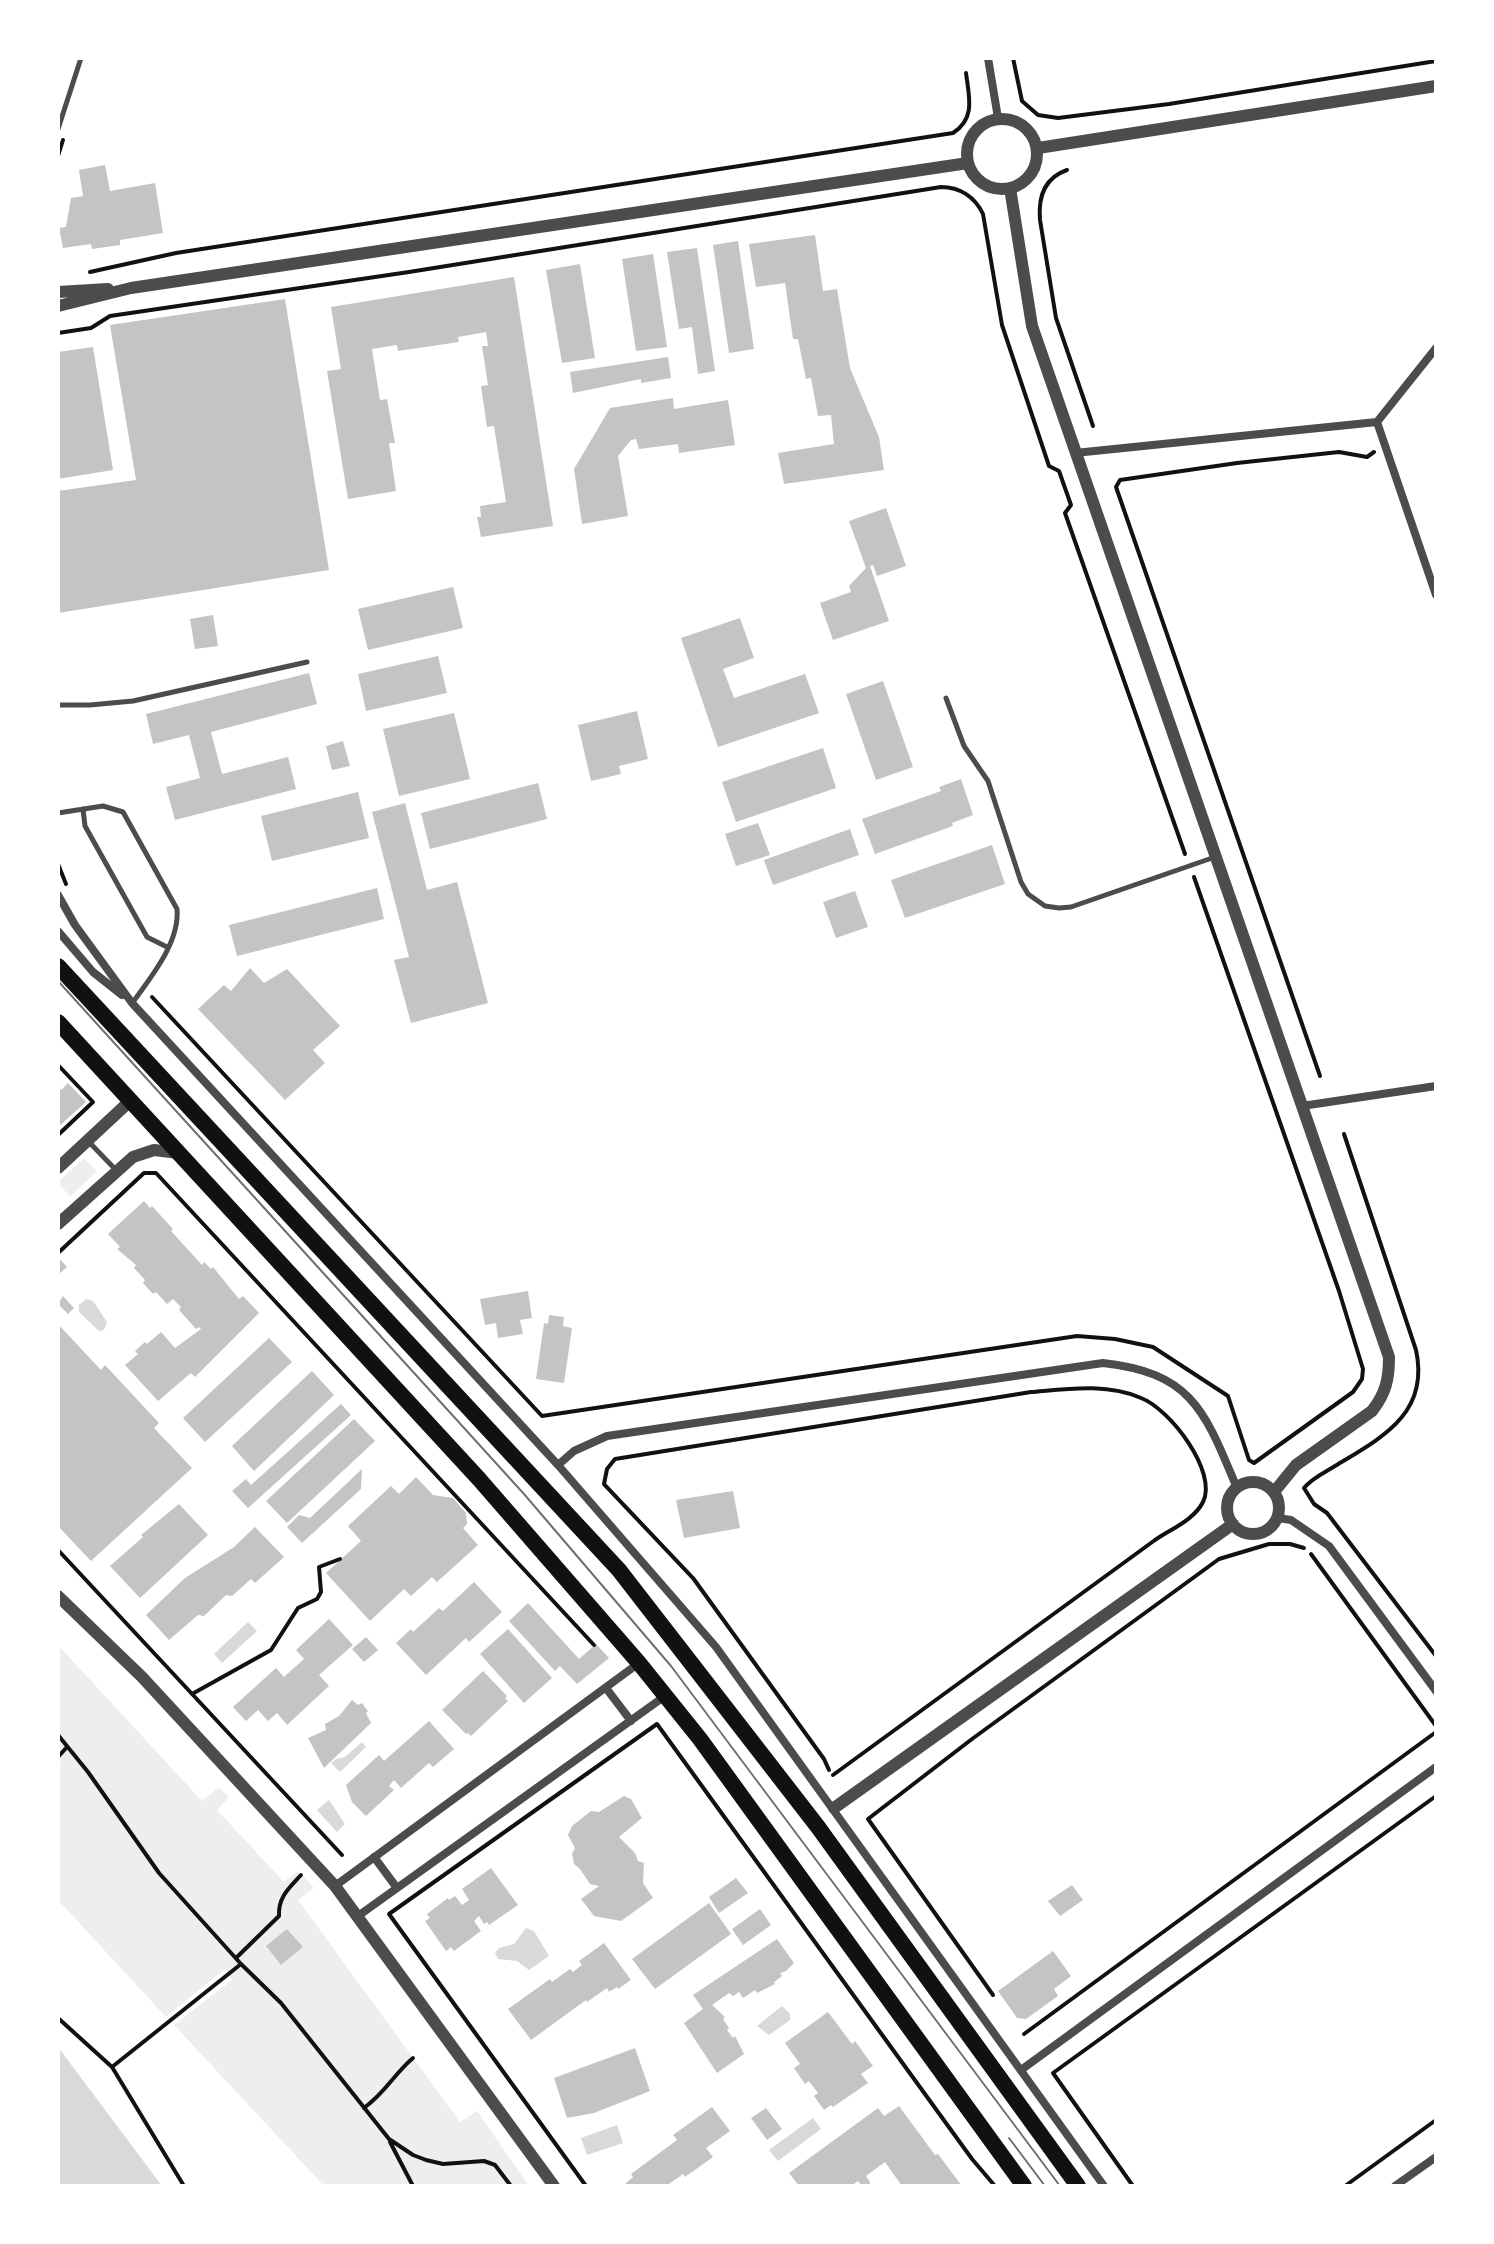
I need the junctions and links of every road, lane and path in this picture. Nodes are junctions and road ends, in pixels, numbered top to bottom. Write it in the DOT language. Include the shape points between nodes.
graph roads {
  1 [pos="81,58"];
  2 [pos="988,58"];
  3 [pos="1013,58"];
  4 [pos="1436,61"];
  5 [pos="966,73"];
  6 [pos="1436,86"];
  7 [pos="998,118"];
  8 [pos="58,129"];
  9 [pos="1038,148"];
  10 [pos="968,163"];
  11 [pos="1067,170"];
  12 [pos="1010,188"];
  13 [pos="82,273"];
  14 [pos="131,288"];
  15 [pos="58,292"];
  16 [pos="61,306"];
  17 [pos="58,333"];
  18 [pos="1436,348"];
  19 [pos="1377,422"];
  20 [pos="1093,426"];
  21 [pos="1075,453"];
  22 [pos="1367,457"];
  23 [pos="1436,595"];
  24 [pos="307,662"];
  25 [pos="946,698"];
  26 [pos="58,705"];
  27 [pos="83,809"];
  28 [pos="58,813"];
  29 [pos="1215,857"];
  30 [pos="1189,866"];
  31 [pos="58,895"];
  32 [pos="58,931"];
  33 [pos="167,947"];
  34 [pos="58,966"];
  35 [pos="152,997"];
  36 [pos="132,1003"];
  37 [pos="58,1022"];
  38 [pos="58,1065"];
  39 [pos="1320,1076"];
  40 [pos="1436,1086"];
  41 [pos="130,1101"];
  42 [pos="1302,1106"];
  43 [pos="58,1135"];
  44 [pos="87,1140"];
  45 [pos="179,1153"];
  46 [pos="58,1168"];
  47 [pos="116,1170"];
  48 [pos="58,1224"];
  49 [pos="58,1253"];
  50 [pos="558,1465"];
  51 [pos="1237,1488"];
  52 [pos="1274,1492"];
  53 [pos="1278,1518"];
  54 [pos="1233,1524"];
  55 [pos="58,1550"];
  56 [pos="340,1559"];
  57 [pos="58,1596"];
  58 [pos="594,1645"];
  59 [pos="639,1663"];
  60 [pos="606,1688"];
  61 [pos="1436,1691"];
  62 [pos="192,1694"];
  63 [pos="665,1696"];
  64 [pos="631,1721"];
  65 [pos="1436,1729"];
  66 [pos="58,1735"];
  67 [pos="68,1746"];
  68 [pos="58,1757"];
  69 [pos="1436,1767"];
  70 [pos="831,1773"];
  71 [pos="1436,1796"];
  72 [pos="834,1808"];
  73 [pos="342,1855"];
  74 [pos="374,1857"];
  75 [pos="301,1875"];
  76 [pos="335,1886"];
  77 [pos="397,1888"];
  78 [pos="358,1916"];
  79 [pos="236,1959"];
  80 [pos="241,1964"];
  81 [pos="993,1995"];
  82 [pos="58,2018"];
  83 [pos="1024,2034"];
  84 [pos="413,2058"];
  85 [pos="112,2067"];
  86 [pos="1021,2070"];
  87 [pos="364,2108"];
  88 [pos="1436,2120"];
  89 [pos="389,2139"];
  90 [pos="1436,2157"];
  91 [pos="184,2186"];
  92 [pos="413,2186"];
  93 [pos="511,2186"];
  94 [pos="554,2186"];
  95 [pos="586,2186"];
  96 [pos="995,2186"];
  97 [pos="1024,2186"];
  98 [pos="1078,2186"];
  99 [pos="1104,2186"];
  100 [pos="1133,2186"];
  101 [pos="1345,2186"];
  102 [pos="1395,2186"];
  1 -- 8 [label="lane"];
  2 -- 7 [label="street"];
  3 -- 4 [label="path" via="1022,101 1038,115 1058,118"];
  5 -- 13 [label="path" via="970,114 953,133 176,253"];
  6 -- 9 [label="street"];
  7 -- 9 [label="street" via="1019,122"];
  7 -- 10 [label="street" via="970,139"];
  9 -- 12 [label="street" via="1028,178"];
  10 -- 12 [label="street" via="980,181"];
  10 -- 14 [label="street"];
  11 -- 20 [label="path" via="1057,173 1042,192 1040,220 1056,318"];
  12 -- 21 [label="street" via="1032,326"];
  14 -- 15 [label="street"];
  14 -- 16 [label="street"];
  17 -- 30 [label="path" via="91,328 110,316 941,187 956,189 976,202 983,214 1002,325 1049,466 1059,471 1071,505 1065,513"];
  18 -- 19 [label="street"];
  19 -- 21 [label="street"];
  19 -- 23 [label="street"];
  21 -- 29 [label="street"];
  22 -- 39 [label="path" via="1346,452 1237,463 1120,480 1116,487"];
  24 -- 26 [label="lane" via="133,701"];
  25 -- 30 [label="lane" via="964,746 988,781 1021,882 1035,900 1071,907"];
  27 -- 28 [label="lane"];
  27 -- 33 [label="lane" via="85,826 144,931"];
  27 -- 33 [label="lane" via="108,806 128,819 177,909"];
  29 -- 30 [label="lane"];
  29 -- 42 [label="street"];
  30 -- 35 [label="path" via="1363,1369 1353,1392 1254,1463 1228,1396 1153,1347 1077,1336 542,1416"];
  31 -- 36 [label="street"];
  32 -- 36 [label="street" via="93,972"];
  33 -- 36 [label="lane"];
  34 -- 98 [label="highway" via="619,1570 818,1827"];
  36 -- 50 [label="street"];
  37 -- 41 [label="highway"];
  38 -- 43 [label="path" via="93,1102"];
  40 -- 42 [label="street"];
  41 -- 44 [label="street"];
  41 -- 45 [label="highway"];
  42 -- 52 [label="street" via="1384,1341 1389,1379 1372,1411 1296,1465"];
  44 -- 46 [label="street"];
  44 -- 47 [label="lane"];
  45 -- 47 [label="street" via="148,1150"];
  45 -- 59 [label="highway" via="479,1479"];
  47 -- 48 [label="street"];
  49 -- 58 [label="path" via="144,1173 156,1173"];
  50 -- 51 [label="street" via="607,1436 1103,1363 1150,1371 1181,1390 1211,1425"];
  50 -- 72 [label="street" via="716,1647"];
  51 -- 52 [label="street" via="1260,1482"];
  51 -- 54 [label="street" via="1228,1501"];
  52 -- 53 [label="street"];
  53 -- 54 [label="street" via="1257,1534"];
  53 -- 61 [label="street" via="1291,1520 1329,1546"];
  54 -- 72 [label="street"];
  55 -- 62 [label="path"];
  56 -- 62 [label="path" via="319,1567 317,1599 298,1608 271,1650"];
  57 -- 76 [label="street" via="142,1677"];
  59 -- 60 [label="street"];
  59 -- 63 [label="highway"];
  60 -- 64 [label="street"];
  60 -- 74 [label="street"];
  62 -- 73 [label="path"];
  63 -- 64 [label="street"];
  63 -- 97 [label="highway"];
  64 -- 77 [label="street"];
  65 -- 81 [label="path" via="1305,1548 1269,1544 1219,1559 868,1819"];
  65 -- 83 [label="path"];
  66 -- 67 [label="path"];
  67 -- 68 [label="path"];
  67 -- 79 [label="path" via="159,1873"];
  69 -- 86 [label="street"];
  70 -- 70 [label="path" via="1197,1512 1205,1487 1196,1456 1162,1410 1141,1398 1093,1388 1031,1392 615,1459 604,1484 693,1578"];
  71 -- 100 [label="path" via="1053,2073"];
  72 -- 86 [label="street"];
  74 -- 76 [label="street"];
  74 -- 77 [label="street"];
  75 -- 79 [label="path" via="282,1896 279,1916"];
  76 -- 78 [label="street"];
  77 -- 78 [label="street"];
  78 -- 94 [label="street"];
  79 -- 80 [label="path"];
  80 -- 85 [label="path"];
  80 -- 87 [label="path" via="281,2003"];
  82 -- 85 [label="path"];
  84 -- 87 [label="path"];
  85 -- 91 [label="path"];
  86 -- 99 [label="street"];
  87 -- 89 [label="path"];
  88 -- 101 [label="path"];
  89 -- 92 [label="path"];
  89 -- 93 [label="path" via="413,2155 443,2164 495,2165"];
  90 -- 102 [label="street"];
  95 -- 96 [label="path" via="389,1914 657,1724"];
}
